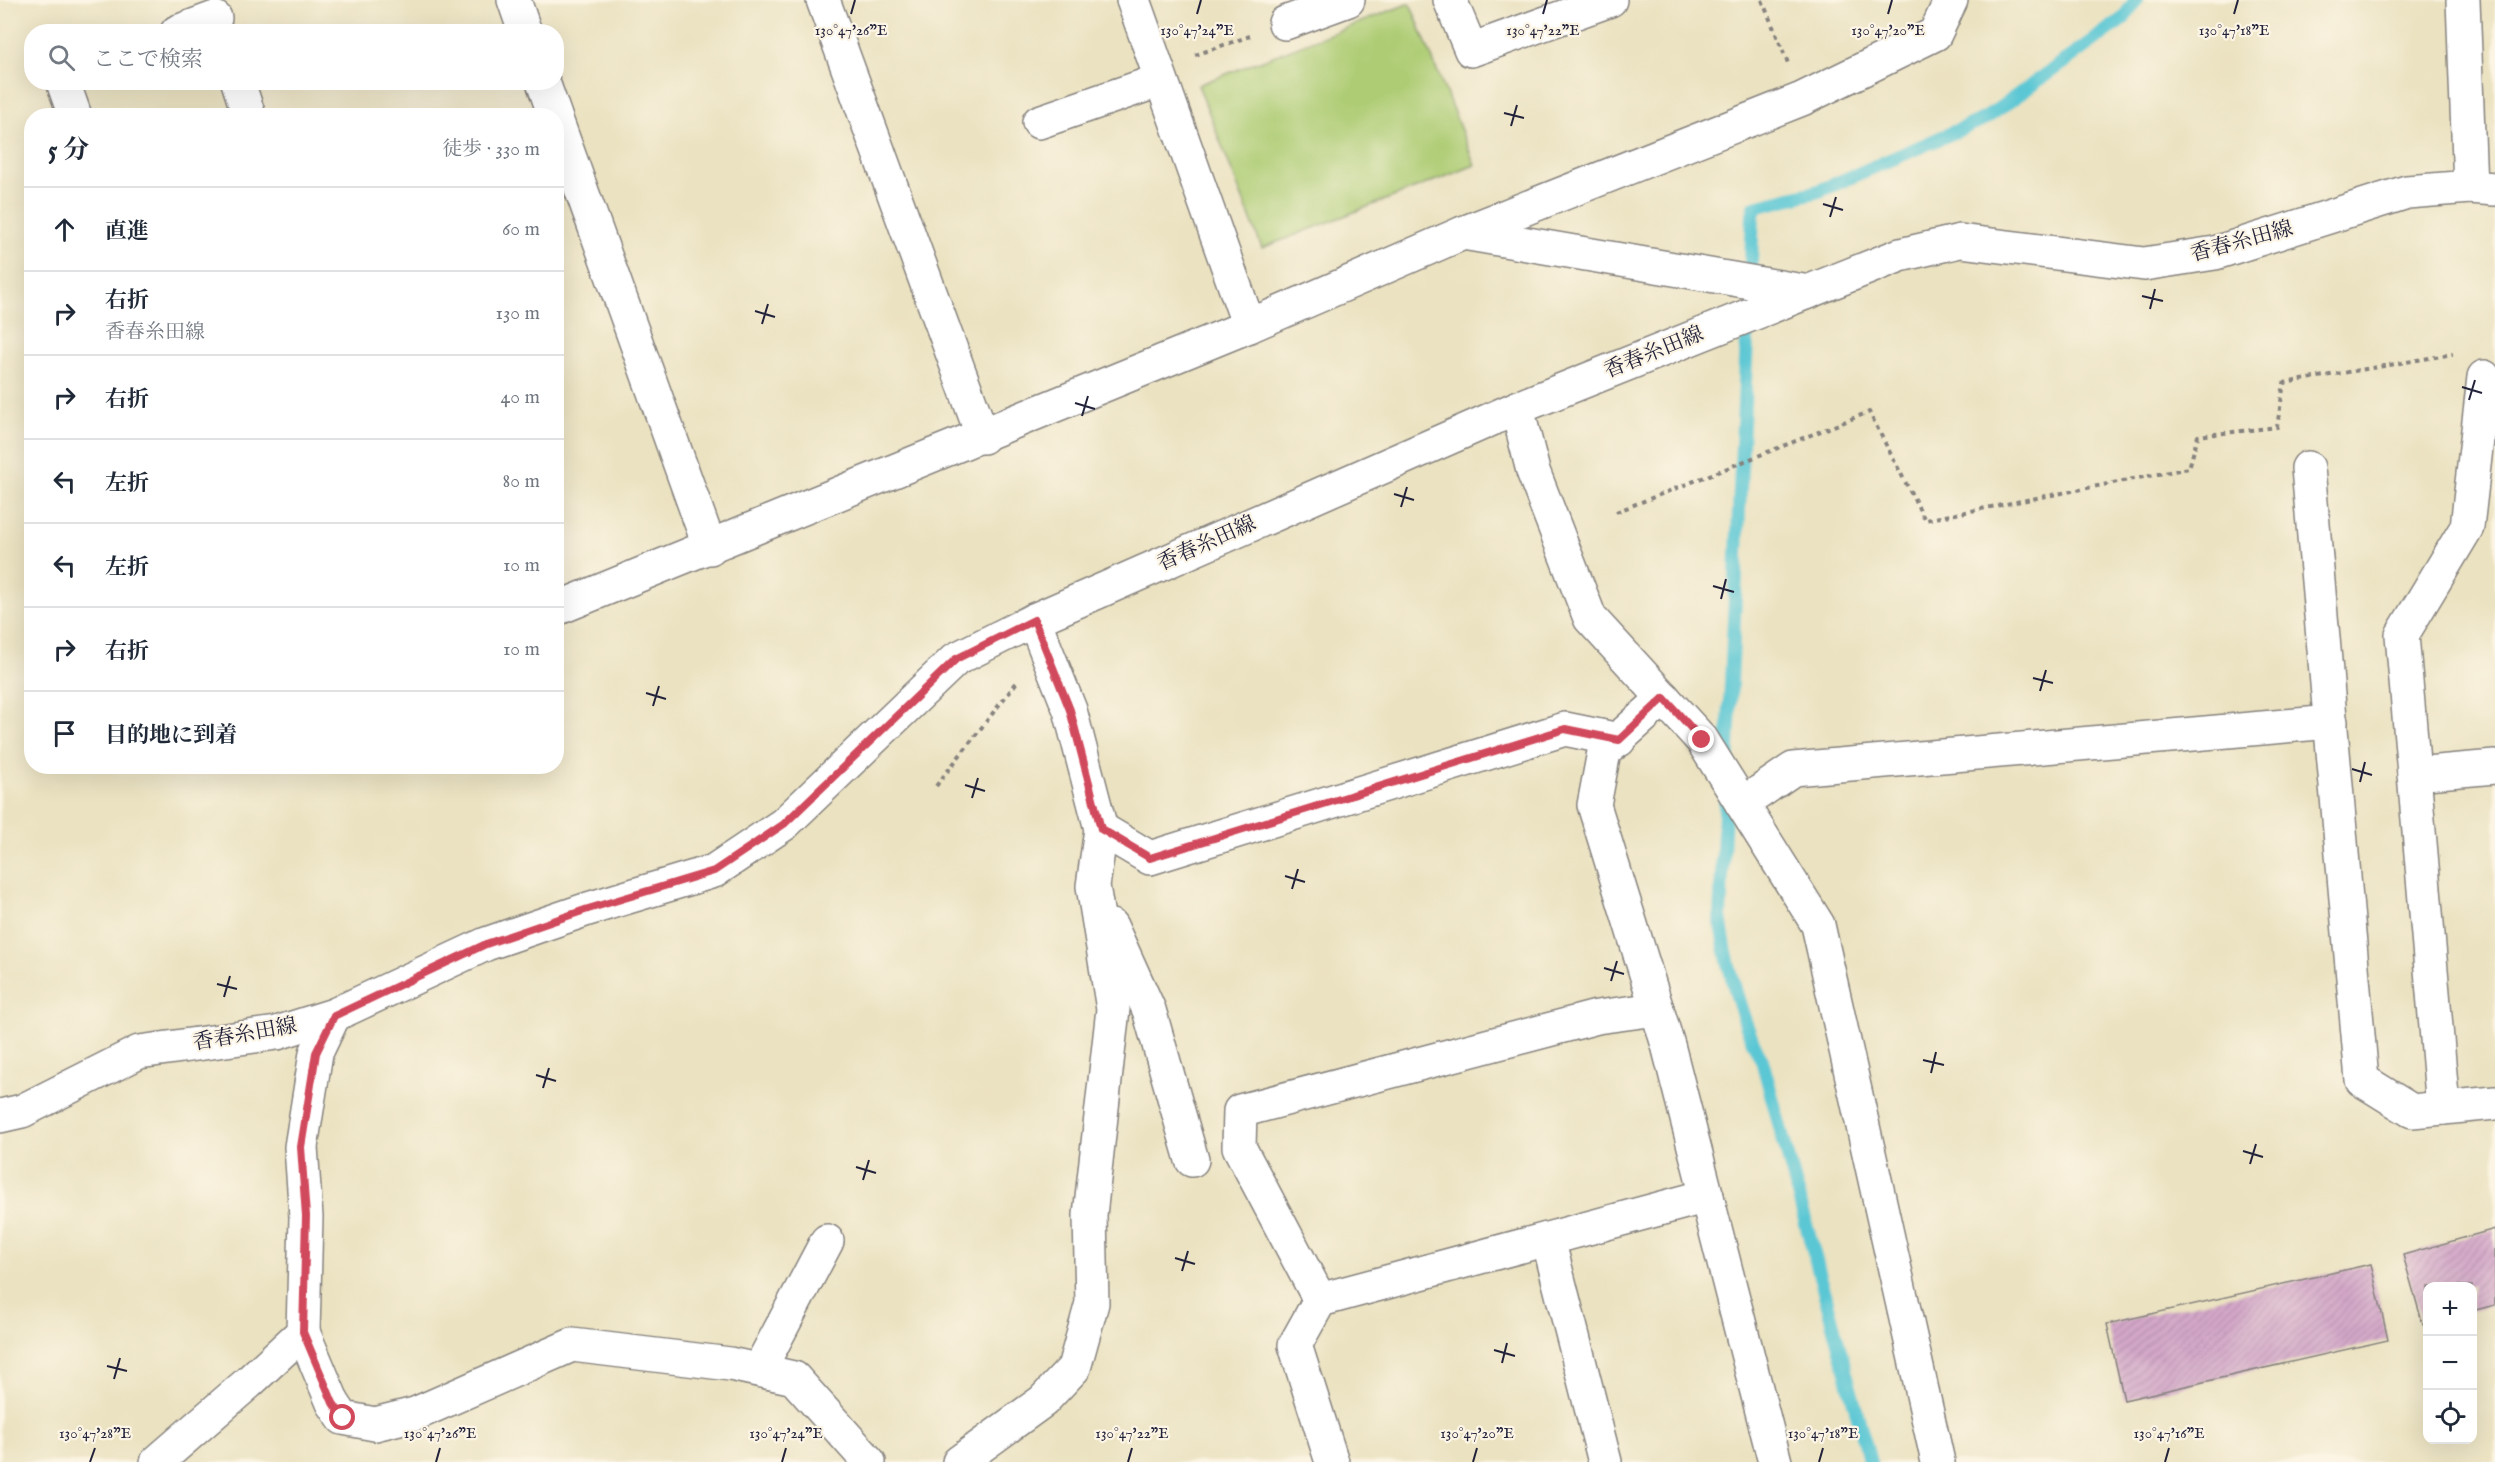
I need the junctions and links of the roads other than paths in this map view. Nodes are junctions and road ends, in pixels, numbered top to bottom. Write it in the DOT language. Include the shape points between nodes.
graph roads {
  1 [pos="514,0"];
  2 [pos="823,0"];
  3 [pos="1133,0"];
  4 [pos="1348,0"];
  5 [pos="1450,0"];
  6 [pos="1610,0"];
  7 [pos="1951,0"];
  8 [pos="2463,0"];
  9 [pos="214,16"];
  10 [pos="1285,23"];
  11 [pos="196,24"];
  12 [pos="522,24"];
  13 [pos="1159,74"];
  14 [pos="66,90"];
  15 [pos="241,90"];
  16 [pos="546,90"];
  17 [pos="72,108"];
  18 [pos="246,108"];
  19 [pos="553,108"];
  20 [pos="1039,122"];
  21 [pos="564,139"];
  22 [pos="2482,188"];
  23 [pos="1463,234"];
  24 [pos="1809,292"];
  25 [pos="1249,326"];
  26 [pos="2484,377"];
  27 [pos="1516,408"];
  28 [pos="982,437"];
  29 [pos="2308,468"];
  30 [pos="710,548"];
  31 [pos="564,606"];
  32 [pos="1039,633"];
  33 [pos="1664,698"];
  34 [pos="2331,722"];
  35 [pos="1619,740"];
  36 [pos="2495,767"];
  37 [pos="2414,774"];
  38 [pos="1742,804"];
  39 [pos="1101,829"];
  40 [pos="1093,886"];
  41 [pos="1657,1009"];
  42 [pos="334,1016"];
  43 [pos="2495,1103"];
  44 [pos="2443,1108"];
  45 [pos="0,1116"];
  46 [pos="1192,1160"];
  47 [pos="1707,1196"];
  48 [pos="1548,1239"];
  49 [pos="827,1241"];
  50 [pos="1320,1300"];
  51 [pos="303,1332"];
  52 [pos="759,1370"];
  53 [pos="157,1462"];
  54 [pos="869,1462"];
  55 [pos="959,1462"];
  56 [pos="1332,1462"];
  57 [pos="1605,1462"];
  58 [pos="1775,1462"];
  59 [pos="1938,1462"];
  1 -- 12 [label="street"];
  2 -- 28 [label="street"];
  3 -- 13 [label="street"];
  4 -- 10 [label="street"];
  5 -- 6 [label="street" via="1471,50"];
  7 -- 23 [label="street" via="1935,34 1802,99"];
  8 -- 22 [label="street"];
  9 -- 11 [label="street"];
  13 -- 20 [label="street"];
  13 -- 25 [label="street"];
  14 -- 17 [label="street"];
  15 -- 18 [label="street"];
  16 -- 19 [label="street"];
  21 -- 30 [label="street"];
  22 -- 24 [label="street, 香春糸田線" via="2407,192 2215,253 2144,264 1960,242 1900,255"];
  23 -- 24 [label="street"];
  23 -- 25 [label="street"];
  24 -- 27 [label="street, 香春糸田線"];
  25 -- 28 [label="street"];
  26 -- 37 [label="street" via="2467,527 2402,635"];
  27 -- 32 [label="street, 香春糸田線"];
  27 -- 33 [label="street" via="1533,471 1590,618"];
  28 -- 30 [label="street"];
  29 -- 34 [label="street"];
  30 -- 31 [label="street"];
  32 -- 39 [label="street" via="1070,710"];
  32 -- 42 [label="street, 香春糸田線" via="956,659 784,824 714,871 486,944"];
  33 -- 35 [label="street"];
  33 -- 38 [label="street" via="1702,740"];
  34 -- 38 [label="street" via="1792,769"];
  34 -- 44 [label="street" via="2362,1080 2412,1111"];
  35 -- 39 [label="street" via="1565,729 1150,858"];
  35 -- 41 [label="street" via="1604,752 1594,806"];
  36 -- 37 [label="street"];
  37 -- 44 [label="street"];
  38 -- 59 [label="street" via="1818,926"];
  39 -- 40 [label="street"];
  40 -- 46 [label="street" via="1149,1010"];
  40 -- 55 [label="street" via="1113,1009 1090,1215 1092,1303 1074,1368 1043,1401"];
  41 -- 47 [label="street"];
  41 -- 50 [label="street" via="1597,1017 1240,1111 1239,1147"];
  42 -- 45 [label="street, 香春糸田線" via="277,1033 139,1052 22,1111"];
  42 -- 51 [label="street" via="316,1053 301,1147 306,1216"];
  43 -- 44 [label="street"];
  47 -- 48 [label="street"];
  47 -- 58 [label="street"];
  48 -- 50 [label="street"];
  48 -- 57 [label="street"];
  49 -- 52 [label="street"];
  50 -- 56 [label="street" via="1295,1345"];
  51 -- 52 [label="street" via="343,1418 375,1424 415,1414 572,1345"];
  51 -- 53 [label="street"];
  52 -- 54 [label="street" via="794,1378"];
}
